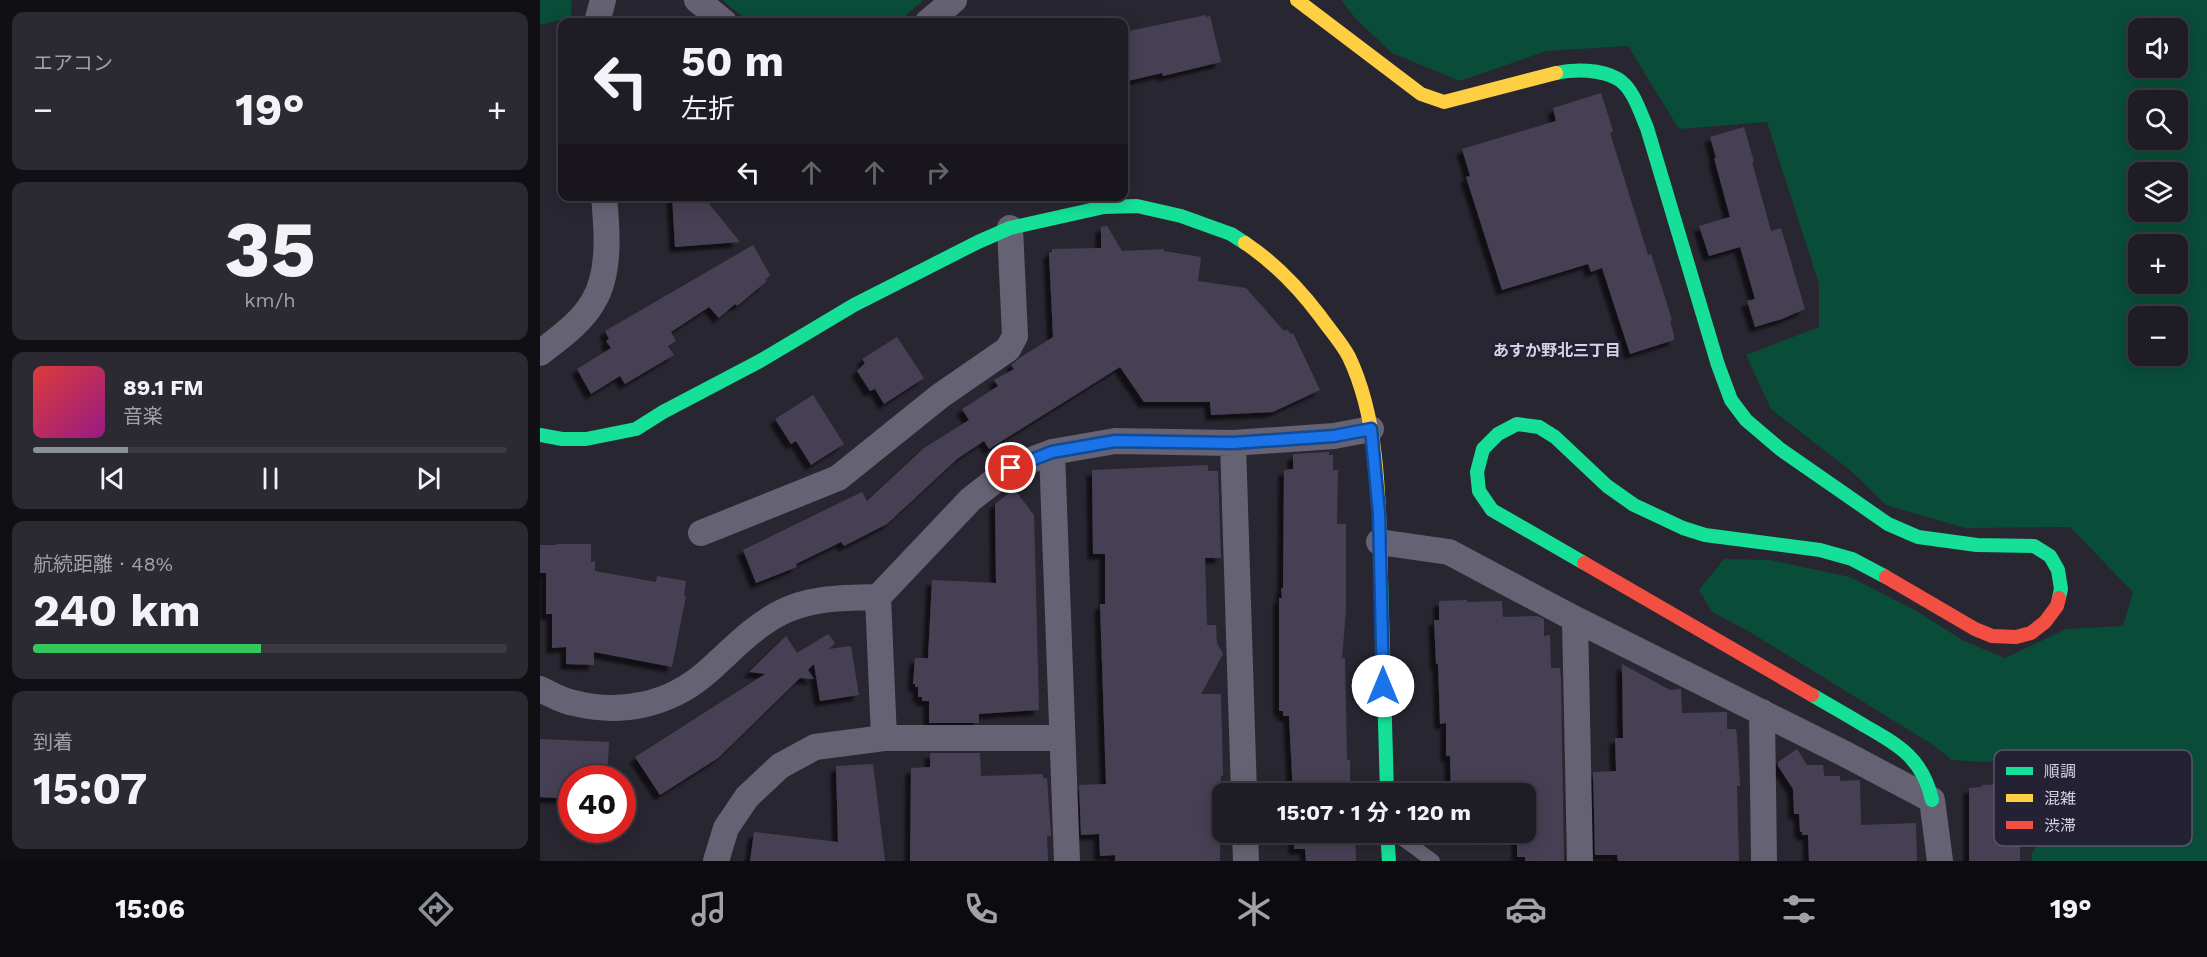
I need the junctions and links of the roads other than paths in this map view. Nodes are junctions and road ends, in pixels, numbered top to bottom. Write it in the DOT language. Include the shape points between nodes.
graph roads {
  1 [pos="603,0"];
  2 [pos="697,0"];
  3 [pos="954,0"];
  4 [pos="1297,0"];
  5 [pos="598,18"];
  6 [pos="719,18"];
  7 [pos="933,18"];
  8 [pos="604,201"];
  9 [pos="1010,228"];
  10 [pos="540,353"];
  11 [pos="1371,429"];
  12 [pos="540,435"];
  13 [pos="1233,443"];
  14 [pos="1052,452"];
  15 [pos="701,532"];
  16 [pos="1379,542"];
  17 [pos="878,597"];
  18 [pos="1575,619"];
  19 [pos="540,689"];
  20 [pos="1762,712"];
  21 [pos="884,738"];
  22 [pos="1061,738"];
  23 [pos="1244,783"];
  24 [pos="1387,783"];
  25 [pos="1932,800"];
  26 [pos="1245,843"];
  27 [pos="1388,843"];
  28 [pos="1409,843"];
  29 [pos="716,861"];
  30 [pos="1067,861"];
  31 [pos="1246,861"];
  32 [pos="1389,861"];
  33 [pos="1433,861"];
  34 [pos="1580,861"];
  35 [pos="1764,861"];
  36 [pos="1940,861"];
  1 -- 5 [label="street"];
  2 -- 6 [label="street"];
  3 -- 7 [label="street"];
  4 -- 25 [label="street" via="1421,94 1444,102 1570,70 1592,71 1618,79 1632,96 1647,128 1718,366 1731,400 1746,420 1780,449 1888,524 1918,537 1967,544 2034,546 2050,556 2058,570 2061,589 2057,606 2031,633 1992,636 1852,559 1820,550 1705,535 1683,528 1634,505 1607,486 1556,437 1539,427 1517,424 1498,434 1483,449 1477,472 1479,491 1492,510 1900,746 1928,782"];
  8 -- 10 [label="street" via="608,241 594,301 578,322"];
  9 -- 11 [label="street" via="1104,207 1137,206 1231,234 1266,256 1317,311 1348,355 1362,389"];
  9 -- 12 [label="street" via="854,305 636,429 586,439"];
  9 -- 15 [label="street" via="1015,336 1008,349 940,396 838,478"];
  11 -- 13 [label="street" via="1334,436"];
  11 -- 16 [label="street"];
  13 -- 14 [label="street" via="1115,441"];
  13 -- 23 [label="street"];
  14 -- 17 [label="street" via="1011,468 971,499"];
  14 -- 22 [label="street"];
  16 -- 18 [label="street" via="1449,552"];
  16 -- 24 [label="street"];
  17 -- 19 [label="street" via="813,600 781,612 744,636 705,675 674,696 641,706 605,709 572,703"];
  17 -- 21 [label="street"];
  18 -- 20 [label="street"];
  18 -- 34 [label="street"];
  20 -- 25 [label="street"];
  20 -- 35 [label="street"];
  21 -- 22 [label="street"];
  21 -- 29 [label="street" via="815,747 780,766 747,797 731,820"];
  22 -- 30 [label="street"];
  25 -- 36 [label="street"];
  26 -- 31 [label="street"];
  27 -- 32 [label="street"];
  28 -- 33 [label="lane"];
}
